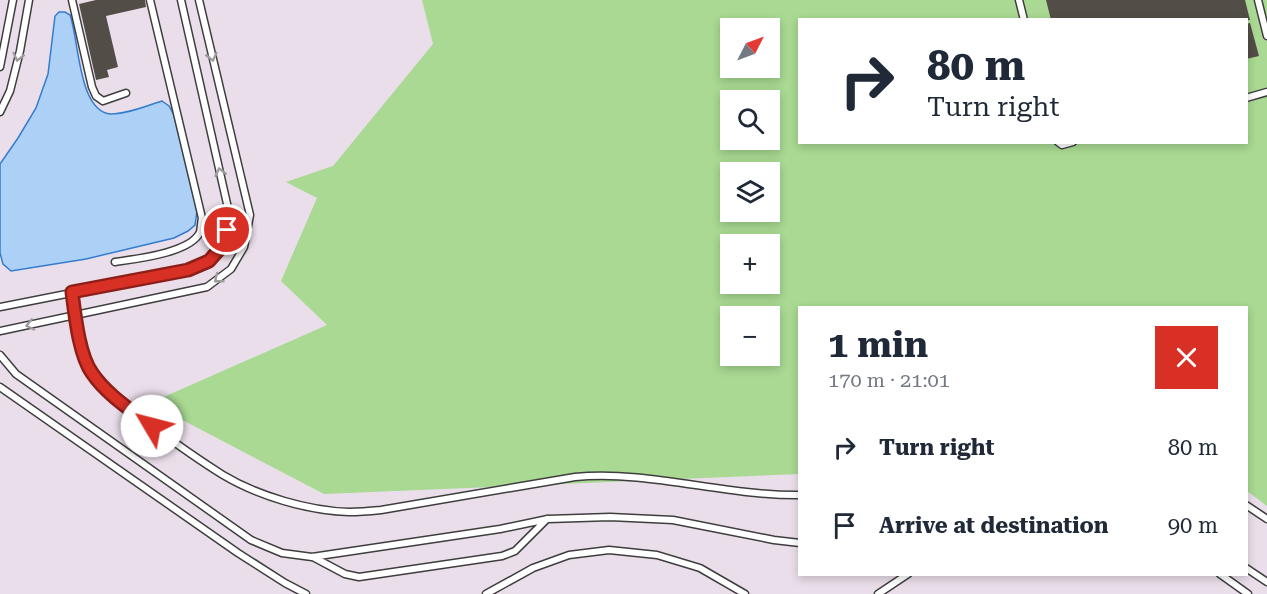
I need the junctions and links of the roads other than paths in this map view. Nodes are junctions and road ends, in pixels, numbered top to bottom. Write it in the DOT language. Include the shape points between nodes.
graph roads {
  1 [pos="13,0"];
  2 [pos="29,0"];
  3 [pos="72,0"];
  4 [pos="150,0"];
  5 [pos="181,0"];
  6 [pos="199,0"];
  7 [pos="1019,0"];
  8 [pos="1258,0"];
  9 [pos="1024,18"];
  10 [pos="1267,36"];
  11 [pos="0,67"];
  12 [pos="1267,92"];
  13 [pos="126,93"];
  14 [pos="1248,97"];
  15 [pos="0,112"];
  16 [pos="115,262"];
  17 [pos="72,292"];
  18 [pos="0,306"];
  19 [pos="75,316"];
  20 [pos="0,331"];
  21 [pos="0,355"];
  22 [pos="0,387"];
  23 [pos="798,495"];
  24 [pos="1248,506"];
  25 [pos="548,519"];
  26 [pos="1267,519"];
  27 [pos="798,543"];
  28 [pos="312,557"];
  29 [pos="1248,569"];
  30 [pos="905,576"];
  31 [pos="1223,576"];
  32 [pos="1267,582"];
  33 [pos="306,594"];
  34 [pos="486,594"];
  35 [pos="745,594"];
  36 [pos="878,594"];
  37 [pos="1248,594"];
  1 -- 11 [label="lane"];
  2 -- 15 [label="lane, one-way" via="10,91"];
  3 -- 13 [label="lane" via="96,96 103,101"];
  4 -- 16 [label="lane" via="202,218 199,234 190,242 169,252"];
  17 -- 5 [label="lane, one-way" via="188,270 209,261 224,244 230,217"];
  6 -- 19 [label="lane, one-way" via="250,215 244,247 231,269 207,287"];
  7 -- 9 [label="lane"];
  8 -- 10 [label="lane"];
  12 -- 14 [label="lane"];
  17 -- 18 [label="lane"];
  17 -- 19 [label="lane"];
  19 -- 20 [label="lane, one-way"];
  19 -- 23 [label="lane" via="82,351 91,372 106,390 225,477 285,501 349,512 381,510 596,475"];
  21 -- 28 [label="lane" via="16,374 251,540 282,553"];
  22 -- 33 [label="lane" via="238,553"];
  24 -- 26 [label="lane"];
  25 -- 27 [label="lane" via="673,520"];
  25 -- 28 [label="lane"];
  25 -- 28 [label="lane" via="515,551 502,556 359,577"];
  29 -- 32 [label="lane"];
  30 -- 36 [label="lane"];
  31 -- 37 [label="lane"];
  34 -- 35 [label="lane" via="533,568 569,555 609,550 657,555 700,568"];
}
